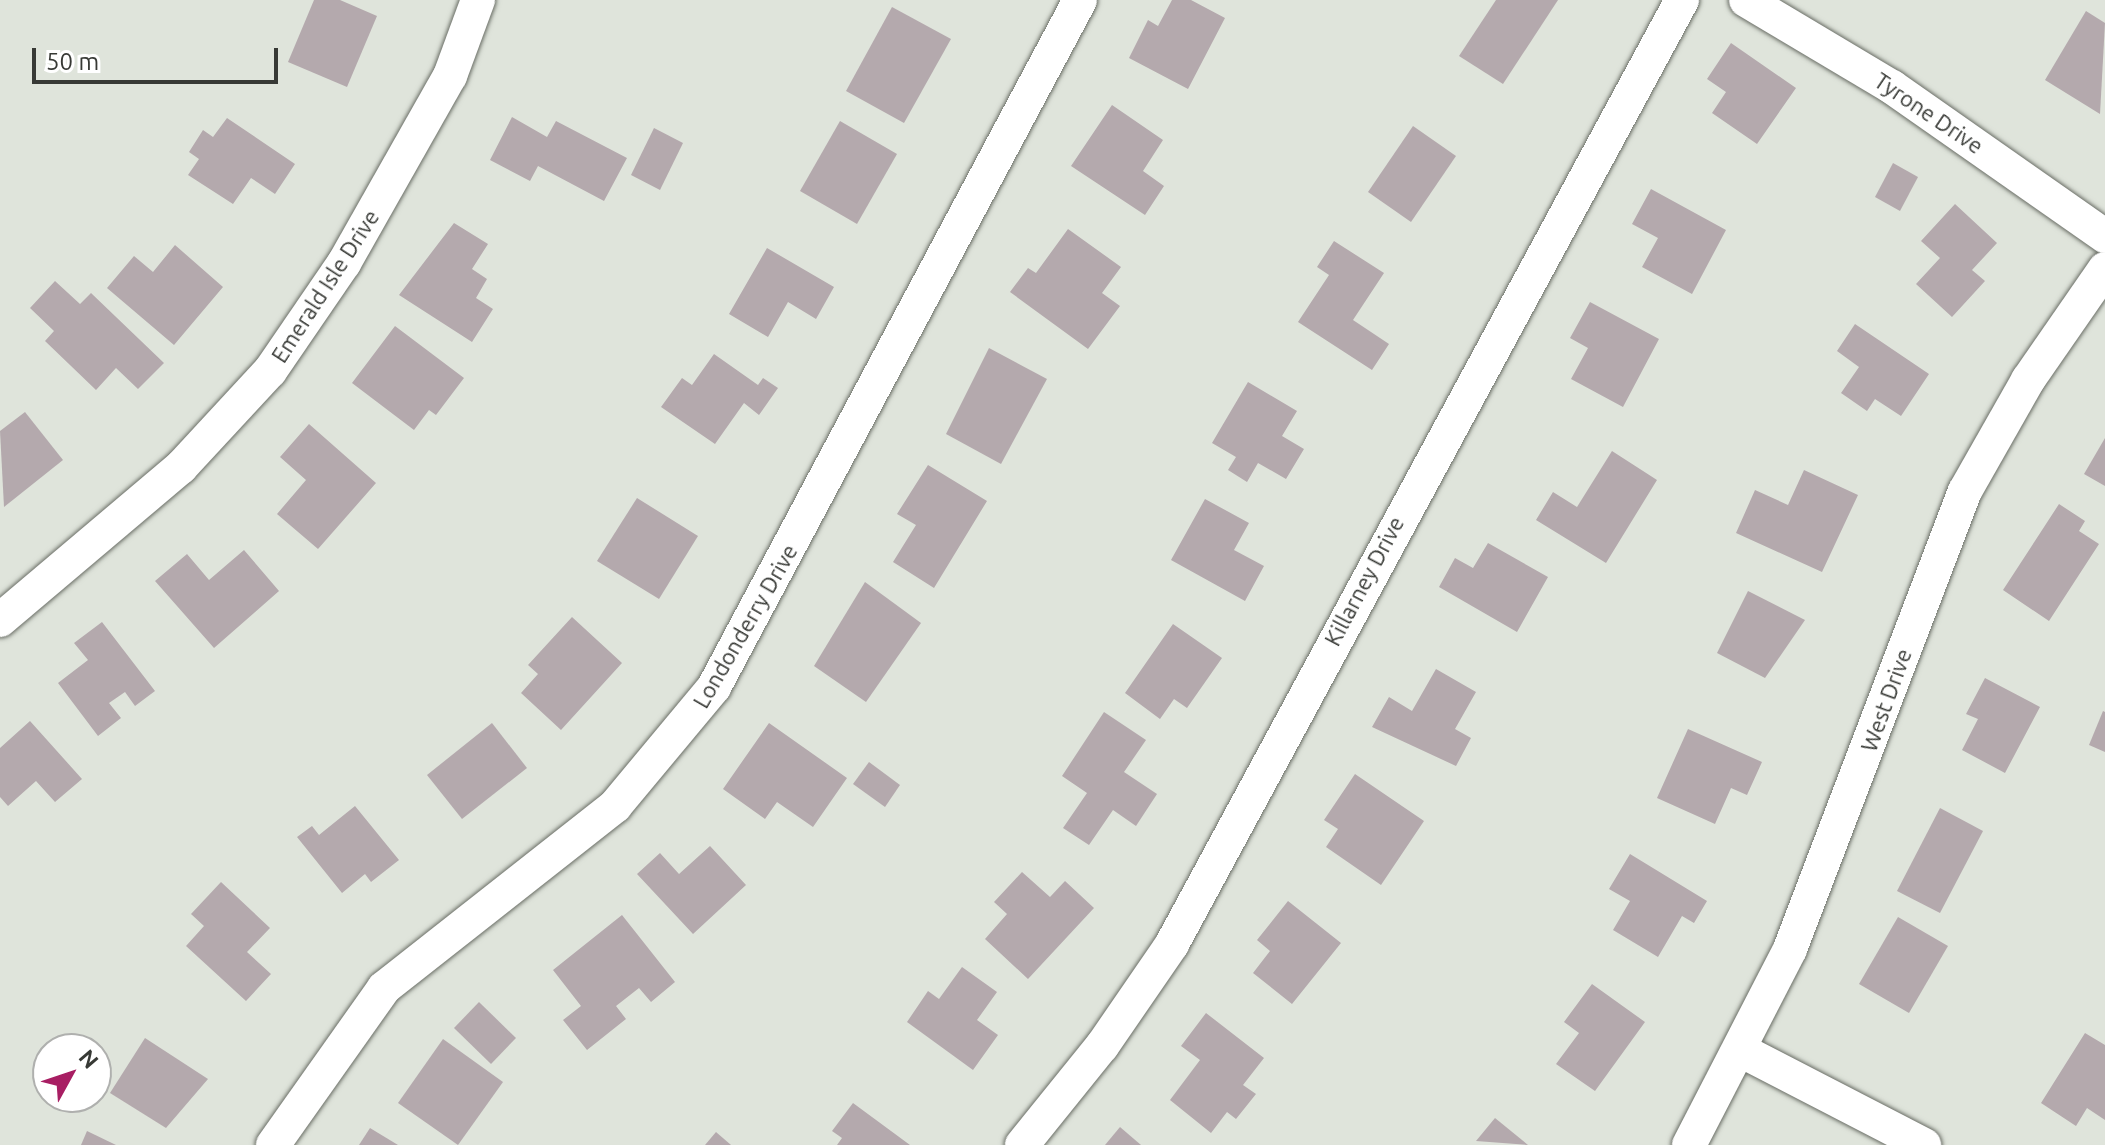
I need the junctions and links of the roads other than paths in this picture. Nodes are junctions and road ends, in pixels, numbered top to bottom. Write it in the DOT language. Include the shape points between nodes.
graph roads {
  1 [pos="478,0"];
  2 [pos="1080,0"];
  3 [pos="1682,0"];
  4 [pos="1746,0"];
  5 [pos="2105,236"];
  6 [pos="2105,269"];
  7 [pos="0,620"];
  8 [pos="1742,1051"];
  9 [pos="273,1145"];
  10 [pos="1022,1145"];
  11 [pos="1689,1145"];
  12 [pos="1924,1145"];
  1 -- 7 [label="street, Emerald Isle Drive" via="450,76 344,263 270,371 181,467"];
  2 -- 9 [label="street, Londonderry Drive" via="714,687 615,806 384,988"];
  3 -- 10 [label="street, Killarney Drive" via="1172,944 1102,1046"];
  4 -- 5 [label="street, Tyrone Drive" via="1892,87"];
  6 -- 8 [label="street, West Drive" via="2028,380 1965,491 1790,949"];
  8 -- 11 [label="street, West Drive"];
  8 -- 12 [label="street"];
}
